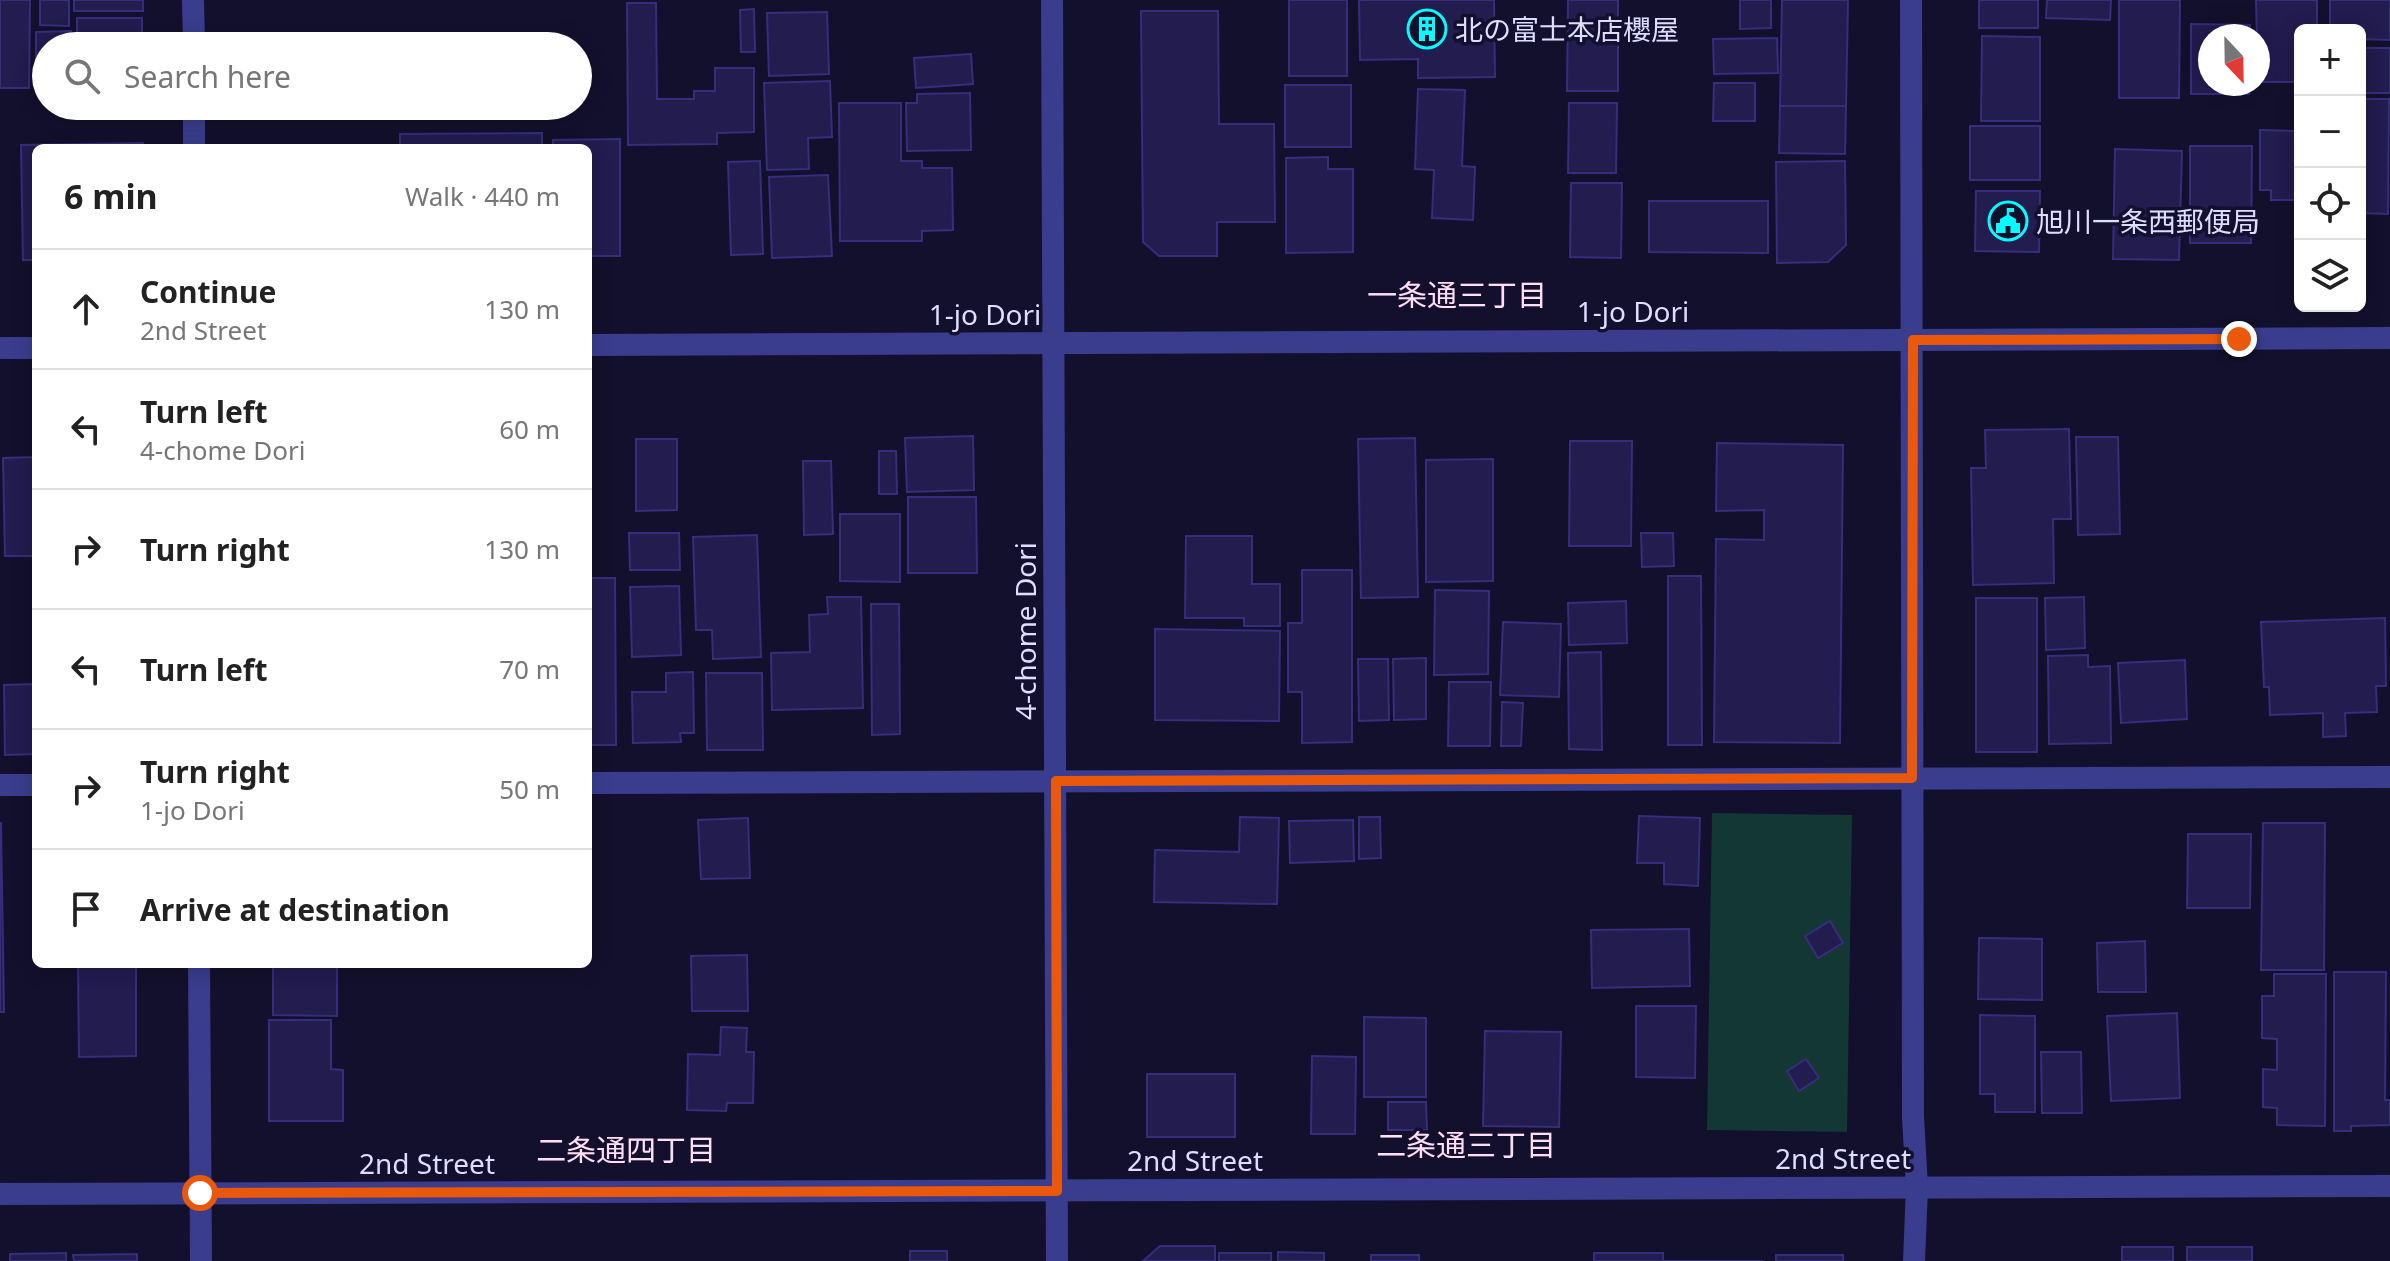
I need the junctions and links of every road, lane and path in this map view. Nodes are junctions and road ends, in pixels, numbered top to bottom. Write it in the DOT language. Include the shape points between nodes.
graph roads {
  1 [pos="193,0"];
  2 [pos="1052,0"];
  3 [pos="1911,0"];
  4 [pos="194,32"];
  5 [pos="194,120"];
  6 [pos="194,144"];
  7 [pos="2390,338"];
  8 [pos="1913,340"];
  9 [pos="1054,344"];
  10 [pos="592,345"];
  11 [pos="0,348"];
  12 [pos="32,348"];
  13 [pos="2390,777"];
  14 [pos="1912,778"];
  15 [pos="1056,781"];
  16 [pos="592,783"];
  17 [pos="0,785"];
  18 [pos="32,785"];
  19 [pos="199,968"];
  20 [pos="2390,1186"];
  21 [pos="1917,1187"];
  22 [pos="1057,1191"];
  23 [pos="200,1193"];
  24 [pos="0,1194"];
  25 [pos="201,1261"];
  26 [pos="1057,1261"];
  27 [pos="1914,1261"];
  1 -- 4 [label="street"];
  2 -- 9 [label="street, 4-chome Dori"];
  3 -- 8 [label="street"];
  5 -- 6 [label="street"];
  7 -- 8 [label="street, 1-jo Dori"];
  8 -- 9 [label="street, 1-jo Dori"];
  8 -- 14 [label="street"];
  9 -- 10 [label="street, 1-jo Dori"];
  9 -- 15 [label="street, 4-chome Dori"];
  11 -- 12 [label="street"];
  13 -- 14 [label="street"];
  14 -- 15 [label="street"];
  14 -- 21 [label="street"];
  15 -- 16 [label="street"];
  15 -- 22 [label="street, 4-chome Dori"];
  17 -- 18 [label="street"];
  19 -- 23 [label="street"];
  20 -- 21 [label="street, 2nd Street"];
  21 -- 22 [label="street, 2nd Street"];
  21 -- 27 [label="street"];
  22 -- 23 [label="street, 2nd Street"];
  22 -- 26 [label="street, 4-chome Dori"];
  23 -- 24 [label="street, 2nd Street"];
  23 -- 25 [label="street"];
}
